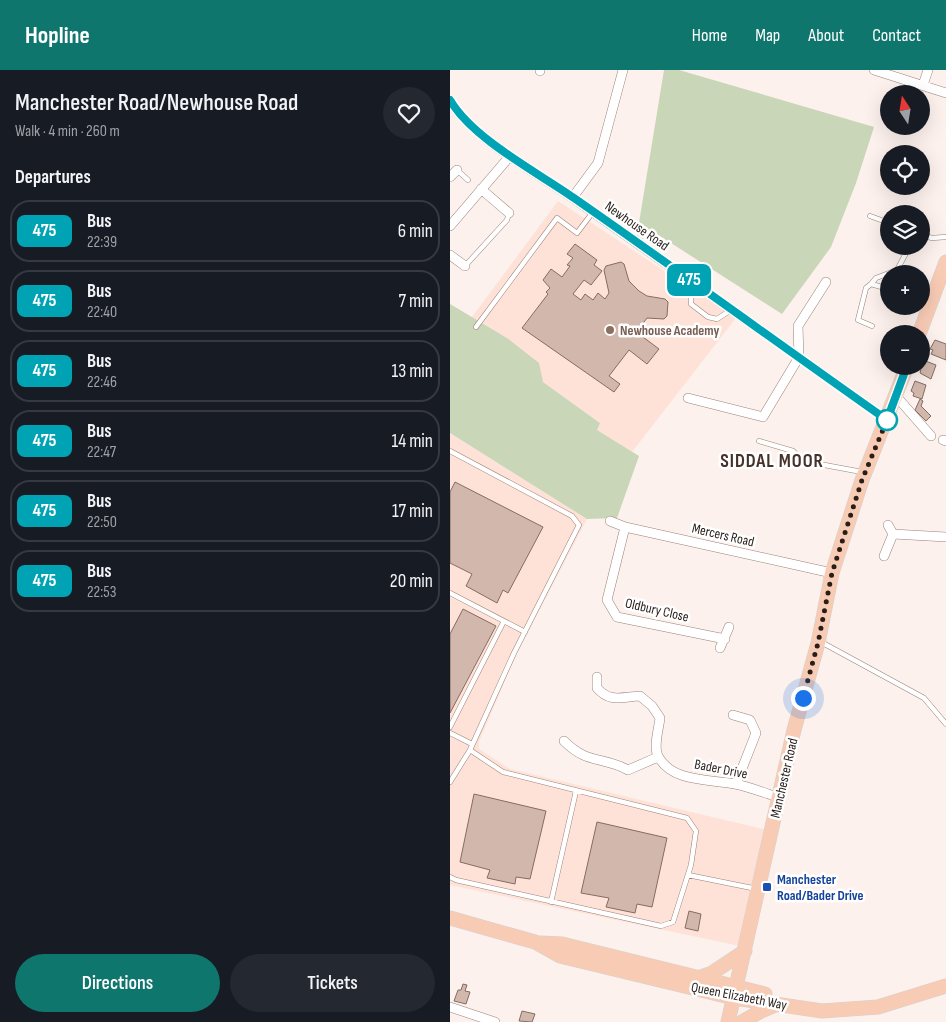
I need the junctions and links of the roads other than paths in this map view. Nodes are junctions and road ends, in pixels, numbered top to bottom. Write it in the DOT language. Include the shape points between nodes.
graph roads {
  1 [pos="623,70"];
  2 [pos="874,70"];
  3 [pos="928,70"];
  4 [pos="923,85"];
  5 [pos="930,87"];
  6 [pos="946,93"];
  7 [pos="450,100"];
  8 [pos="510,156"];
  9 [pos="457,170"];
  10 [pos="450,177"];
  11 [pos="468,180"];
  12 [pos="482,188"];
  13 [pos="572,197"];
  14 [pos="450,210"];
  15 [pos="593,212"];
  16 [pos="509,213"];
  17 [pos="458,216"];
  18 [pos="870,216"];
  19 [pos="880,220"];
  20 [pos="450,226"];
  21 [pos="930,237"];
  22 [pos="946,237"];
  23 [pos="450,255"];
  24 [pos="905,256"];
  25 [pos="946,262"];
  26 [pos="465,266"];
  27 [pos="826,282"];
  28 [pos="871,284"];
  29 [pos="696,285"];
  30 [pos="880,286"];
  31 [pos="732,310"];
  32 [pos="921,325"];
  33 [pos="872,326"];
  34 [pos="476,327"];
  35 [pos="798,357"];
  36 [pos="904,375"];
  37 [pos="896,396"];
  38 [pos="688,398"];
  39 [pos="887,420"];
  40 [pos="931,436"];
  41 [pos="945,440"];
  42 [pos="759,441"];
  43 [pos="450,451"];
  44 [pos="865,473"];
  45 [pos="610,521"];
  46 [pos="888,525"];
  47 [pos="625,527"];
  48 [pos="893,534"];
  49 [pos="946,538"];
  50 [pos="884,556"];
  51 [pos="832,573"];
  52 [pos="450,595"];
  53 [pos="504,621"];
  54 [pos="729,626"];
  55 [pos="525,632"];
  56 [pos="725,639"];
  57 [pos="818,641"];
  58 [pos="720,648"];
  59 [pos="597,677"];
  60 [pos="732,716"];
  61 [pos="946,724"];
  62 [pos="450,727"];
  63 [pos="450,733"];
  64 [pos="564,741"];
  65 [pos="472,744"];
  66 [pos="470,750"];
  67 [pos="658,757"];
  68 [pos="450,782"];
  69 [pos="736,784"];
  70 [pos="576,791"];
  71 [pos="780,798"];
  72 [pos="688,875"];
  73 [pos="450,877"];
  74 [pos="759,889"];
  75 [pos="551,902"];
  76 [pos="450,918"];
  77 [pos="535,942"];
  78 [pos="745,951"];
  79 [pos="946,977"];
  80 [pos="698,978"];
  81 [pos="946,986"];
  82 [pos="735,993"];
  83 [pos="776,1005"];
  84 [pos="450,1007"];
  85 [pos="495,1022"];
  86 [pos="728,1022"];
  87 [pos="742,1022"];
  1 -- 13 [label="street" via="598,163"];
  2 -- 4 [label="street"];
  3 -- 4 [label="street"];
  5 -- 6 [label="street"];
  7 -- 8 [label="street, Newhouse Road" via="458,115"];
  8 -- 12 [label="street"];
  8 -- 13 [label="street, Newhouse Road"];
  9 -- 10 [label="street"];
  9 -- 11 [label="lane"];
  12 -- 16 [label="street"];
  12 -- 17 [label="street"];
  13 -- 15 [label="street, Newhouse Road"];
  14 -- 17 [label="street"];
  15 -- 29 [label="street, Newhouse Road"];
  15 -- 34 [label="lane" via="577,233 557,218"];
  16 -- 26 [label="lane" via="507,220"];
  17 -- 20 [label="street"];
  18 -- 19 [label="lane"];
  21 -- 22 [label="lane"];
  23 -- 26 [label="street"];
  24 -- 28 [label="lane" via="897,270 876,278"];
  25 -- 32 [label="main road" via="927,302"];
  27 -- 35 [label="street" via="798,326"];
  28 -- 30 [label="lane"];
  28 -- 33 [label="lane" via="866,288 858,320"];
  29 -- 31 [label="street, Newhouse Road"];
  29 -- 31 [label="lane" via="691,294 691,304 708,317 717,319"];
  31 -- 35 [label="street, Newhouse Road"];
  35 -- 38 [label="street" via="763,417"];
  35 -- 39 [label="street, Newhouse Road"];
  36 -- 37 [label="main road, Manchester Road"];
  37 -- 39 [label="main road, Manchester Road"];
  37 -- 40 [label="street"];
  39 -- 44 [label="main road, Manchester Road"];
  40 -- 41 [label="lane"];
  42 -- 44 [label="lane" via="793,450 803,461"];
  43 -- 55 [label="lane" via="572,516 579,525"];
  44 -- 51 [label="main road, Manchester Road"];
  45 -- 47 [label="street, Mercers Road"];
  46 -- 48 [label="street"];
  47 -- 51 [label="street, Mercers Road"];
  47 -- 56 [label="street, Oldbury Close" via="607,600 618,617"];
  48 -- 49 [label="street"];
  48 -- 50 [label="street"];
  51 -- 57 [label="main road, Manchester Road"];
  52 -- 53 [label="lane"];
  53 -- 55 [label="lane"];
  53 -- 62 [label="lane"];
  54 -- 56 [label="street"];
  55 -- 65 [label="lane"];
  56 -- 58 [label="street"];
  57 -- 61 [label="lane" via="924,698"];
  57 -- 71 [label="main road, Manchester Road"];
  59 -- 67 [label="street" via="592,688 612,700 640,696 652,706 660,718"];
  60 -- 69 [label="street" via="750,720 756,733"];
  63 -- 65 [label="lane"];
  64 -- 67 [label="street" via="589,759 614,763 628,770"];
  65 -- 66 [label="lane"];
  66 -- 68 [label="lane"];
  66 -- 70 [label="lane" via="503,772"];
  67 -- 69 [label="street, Bader Drive" via="673,771 690,778"];
  69 -- 71 [label="street, Bader Drive"];
  70 -- 72 [label="lane" via="687,818 696,831"];
  70 -- 75 [label="lane"];
  71 -- 74 [label="main road, Manchester Road"];
  72 -- 74 [label="lane"];
  72 -- 75 [label="lane" via="673,922 661,926"];
  73 -- 75 [label="lane"];
  74 -- 78 [label="main road, Manchester Road"];
  76 -- 77 [label="main road, Queen Elizabeth Way"];
  77 -- 80 [label="main road, Queen Elizabeth Way" via="562,944"];
  77 -- 82 [label="main road, Queen Elizabeth Way" via="560,956"];
  78 -- 80 [label="main road" via="712,973"];
  78 -- 82 [label="main road, Manchester Road"];
  79 -- 82 [label="main road, Queen Elizabeth Way" via="876,999 822,1003"];
  80 -- 82 [label="main road, Queen Elizabeth Way"];
  81 -- 83 [label="main road, Queen Elizabeth Way" via="878,1006 822,1011"];
  82 -- 83 [label="main road, Queen Elizabeth Way"];
  82 -- 86 [label="main road, Manchester Road"];
  83 -- 87 [label="main road"];
  84 -- 85 [label="street"];
}
